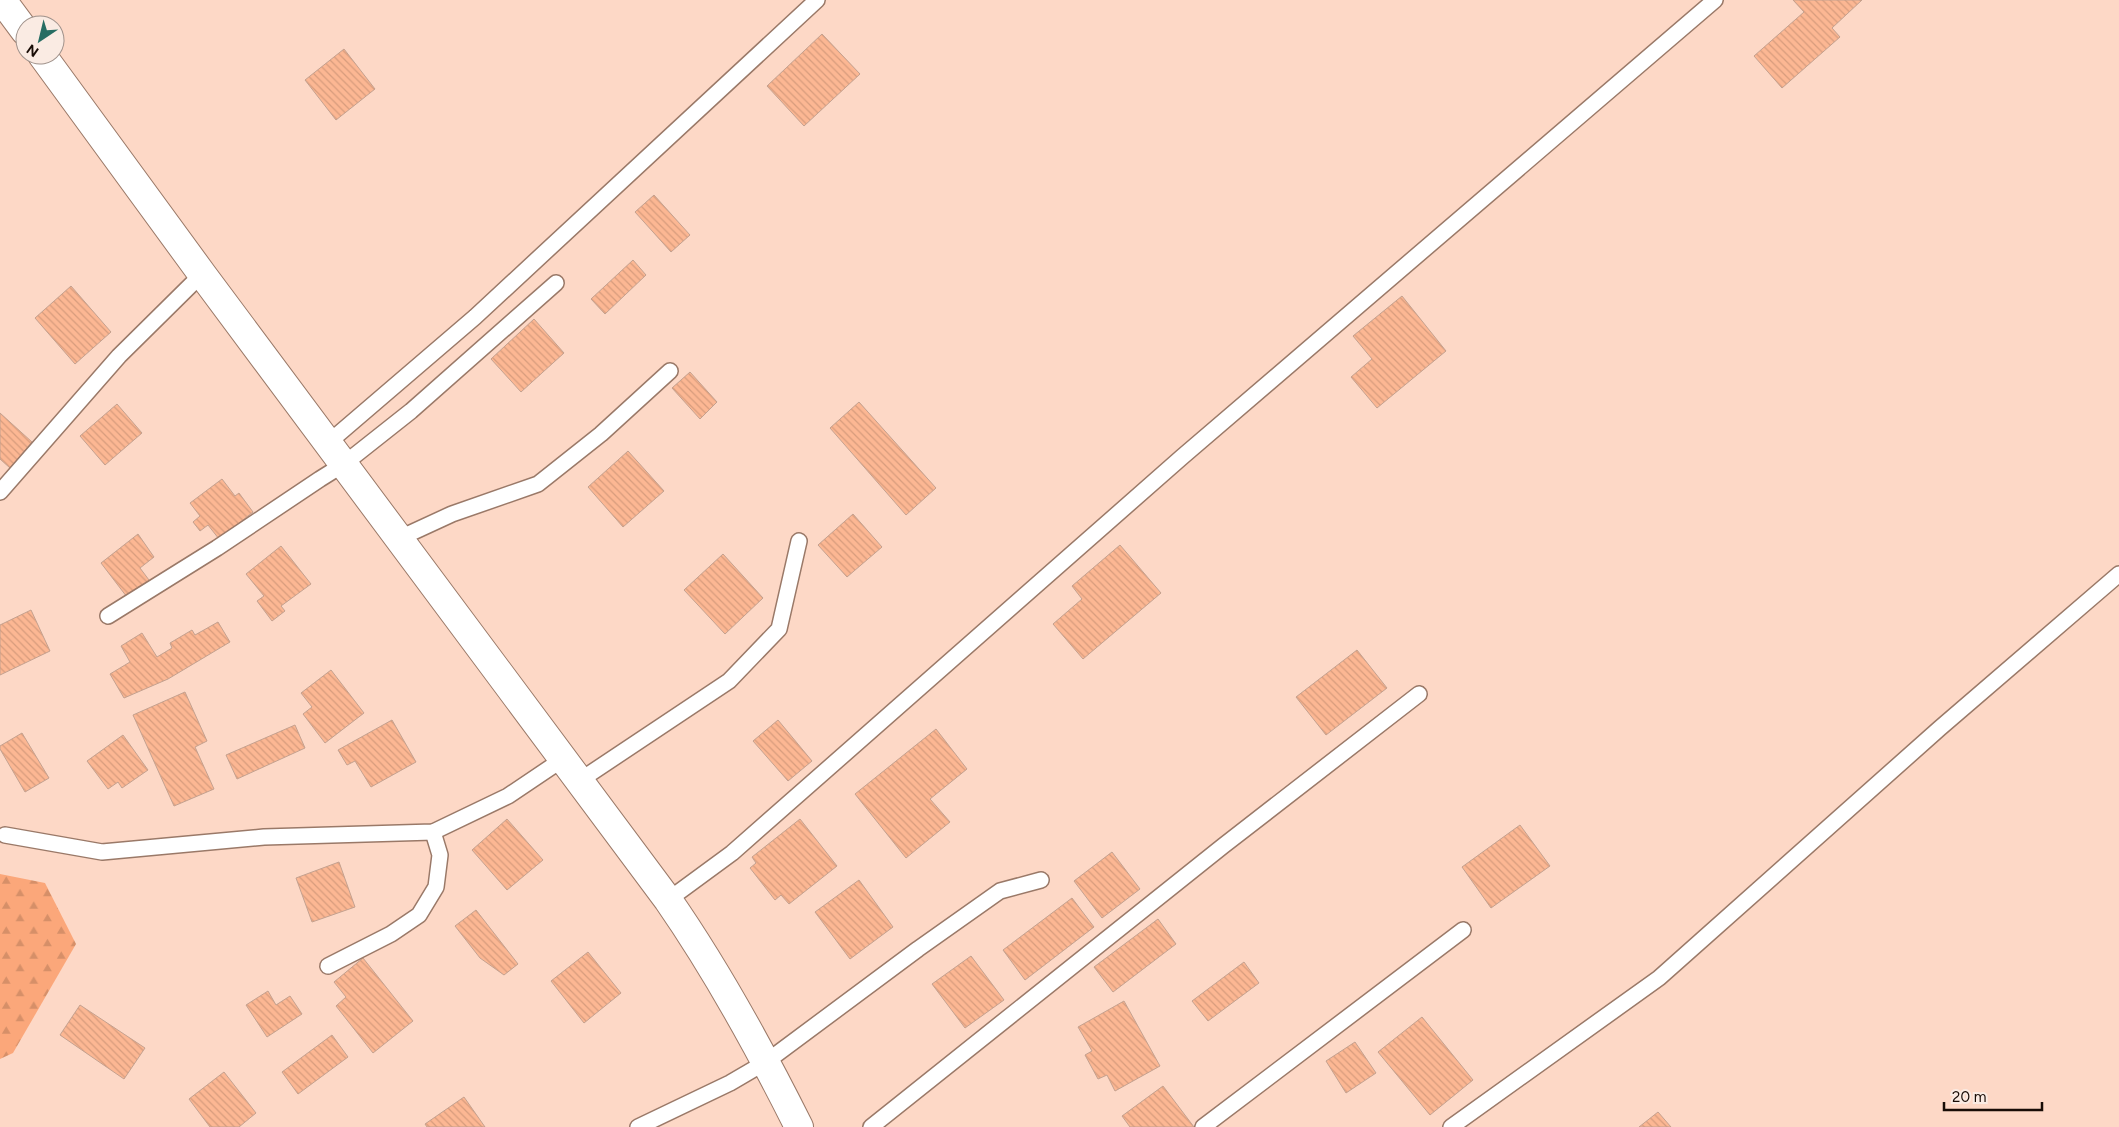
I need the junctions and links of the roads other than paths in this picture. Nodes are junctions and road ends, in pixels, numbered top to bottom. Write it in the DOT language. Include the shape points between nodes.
graph roads {
  1 [pos="2,0"];
  2 [pos="817,0"];
  3 [pos="1715,0"];
  4 [pos="15,18"];
  5 [pos="49,65"];
  6 [pos="202,274"];
  7 [pos="556,282"];
  8 [pos="670,371"];
  9 [pos="328,442"];
  10 [pos="344,464"];
  11 [pos="0,492"];
  12 [pos="400,538"];
  13 [pos="799,541"];
  14 [pos="2119,574"];
  15 [pos="108,616"];
  16 [pos="1419,694"];
  17 [pos="563,759"];
  18 [pos="579,781"];
  19 [pos="433,832"];
  20 [pos="5,835"];
  21 [pos="1041,880"];
  22 [pos="668,900"];
  23 [pos="1463,930"];
  24 [pos="328,966"];
  25 [pos="766,1062"];
  26 [pos="638,1127"];
  27 [pos="799,1127"];
  28 [pos="871,1127"];
  29 [pos="1203,1127"];
  30 [pos="1451,1127"];
  1 -- 4 [label="street"];
  2 -- 9 [label="lane" via="475,317"];
  3 -- 22 [label="lane" via="1182,457 732,853"];
  5 -- 6 [label="street"];
  6 -- 9 [label="street"];
  6 -- 11 [label="lane" via="119,356"];
  7 -- 10 [label="lane" via="411,411"];
  8 -- 12 [label="lane" via="601,434 538,484 452,514"];
  9 -- 10 [label="street"];
  10 -- 12 [label="street"];
  10 -- 15 [label="lane"];
  12 -- 17 [label="street"];
  13 -- 18 [label="lane" via="780,629 729,681"];
  14 -- 30 [label="lane" via="1659,978"];
  16 -- 28 [label="lane"];
  17 -- 18 [label="street"];
  17 -- 19 [label="lane" via="508,796"];
  18 -- 22 [label="street"];
  19 -- 20 [label="lane" via="264,837 102,852"];
  19 -- 24 [label="lane" via="440,855 436,887 419,915 391,934"];
  21 -- 25 [label="lane" via="1000,891"];
  22 -- 25 [label="street" via="693,936"];
  23 -- 29 [label="lane"];
  25 -- 26 [label="lane"];
  25 -- 27 [label="street"];
}
